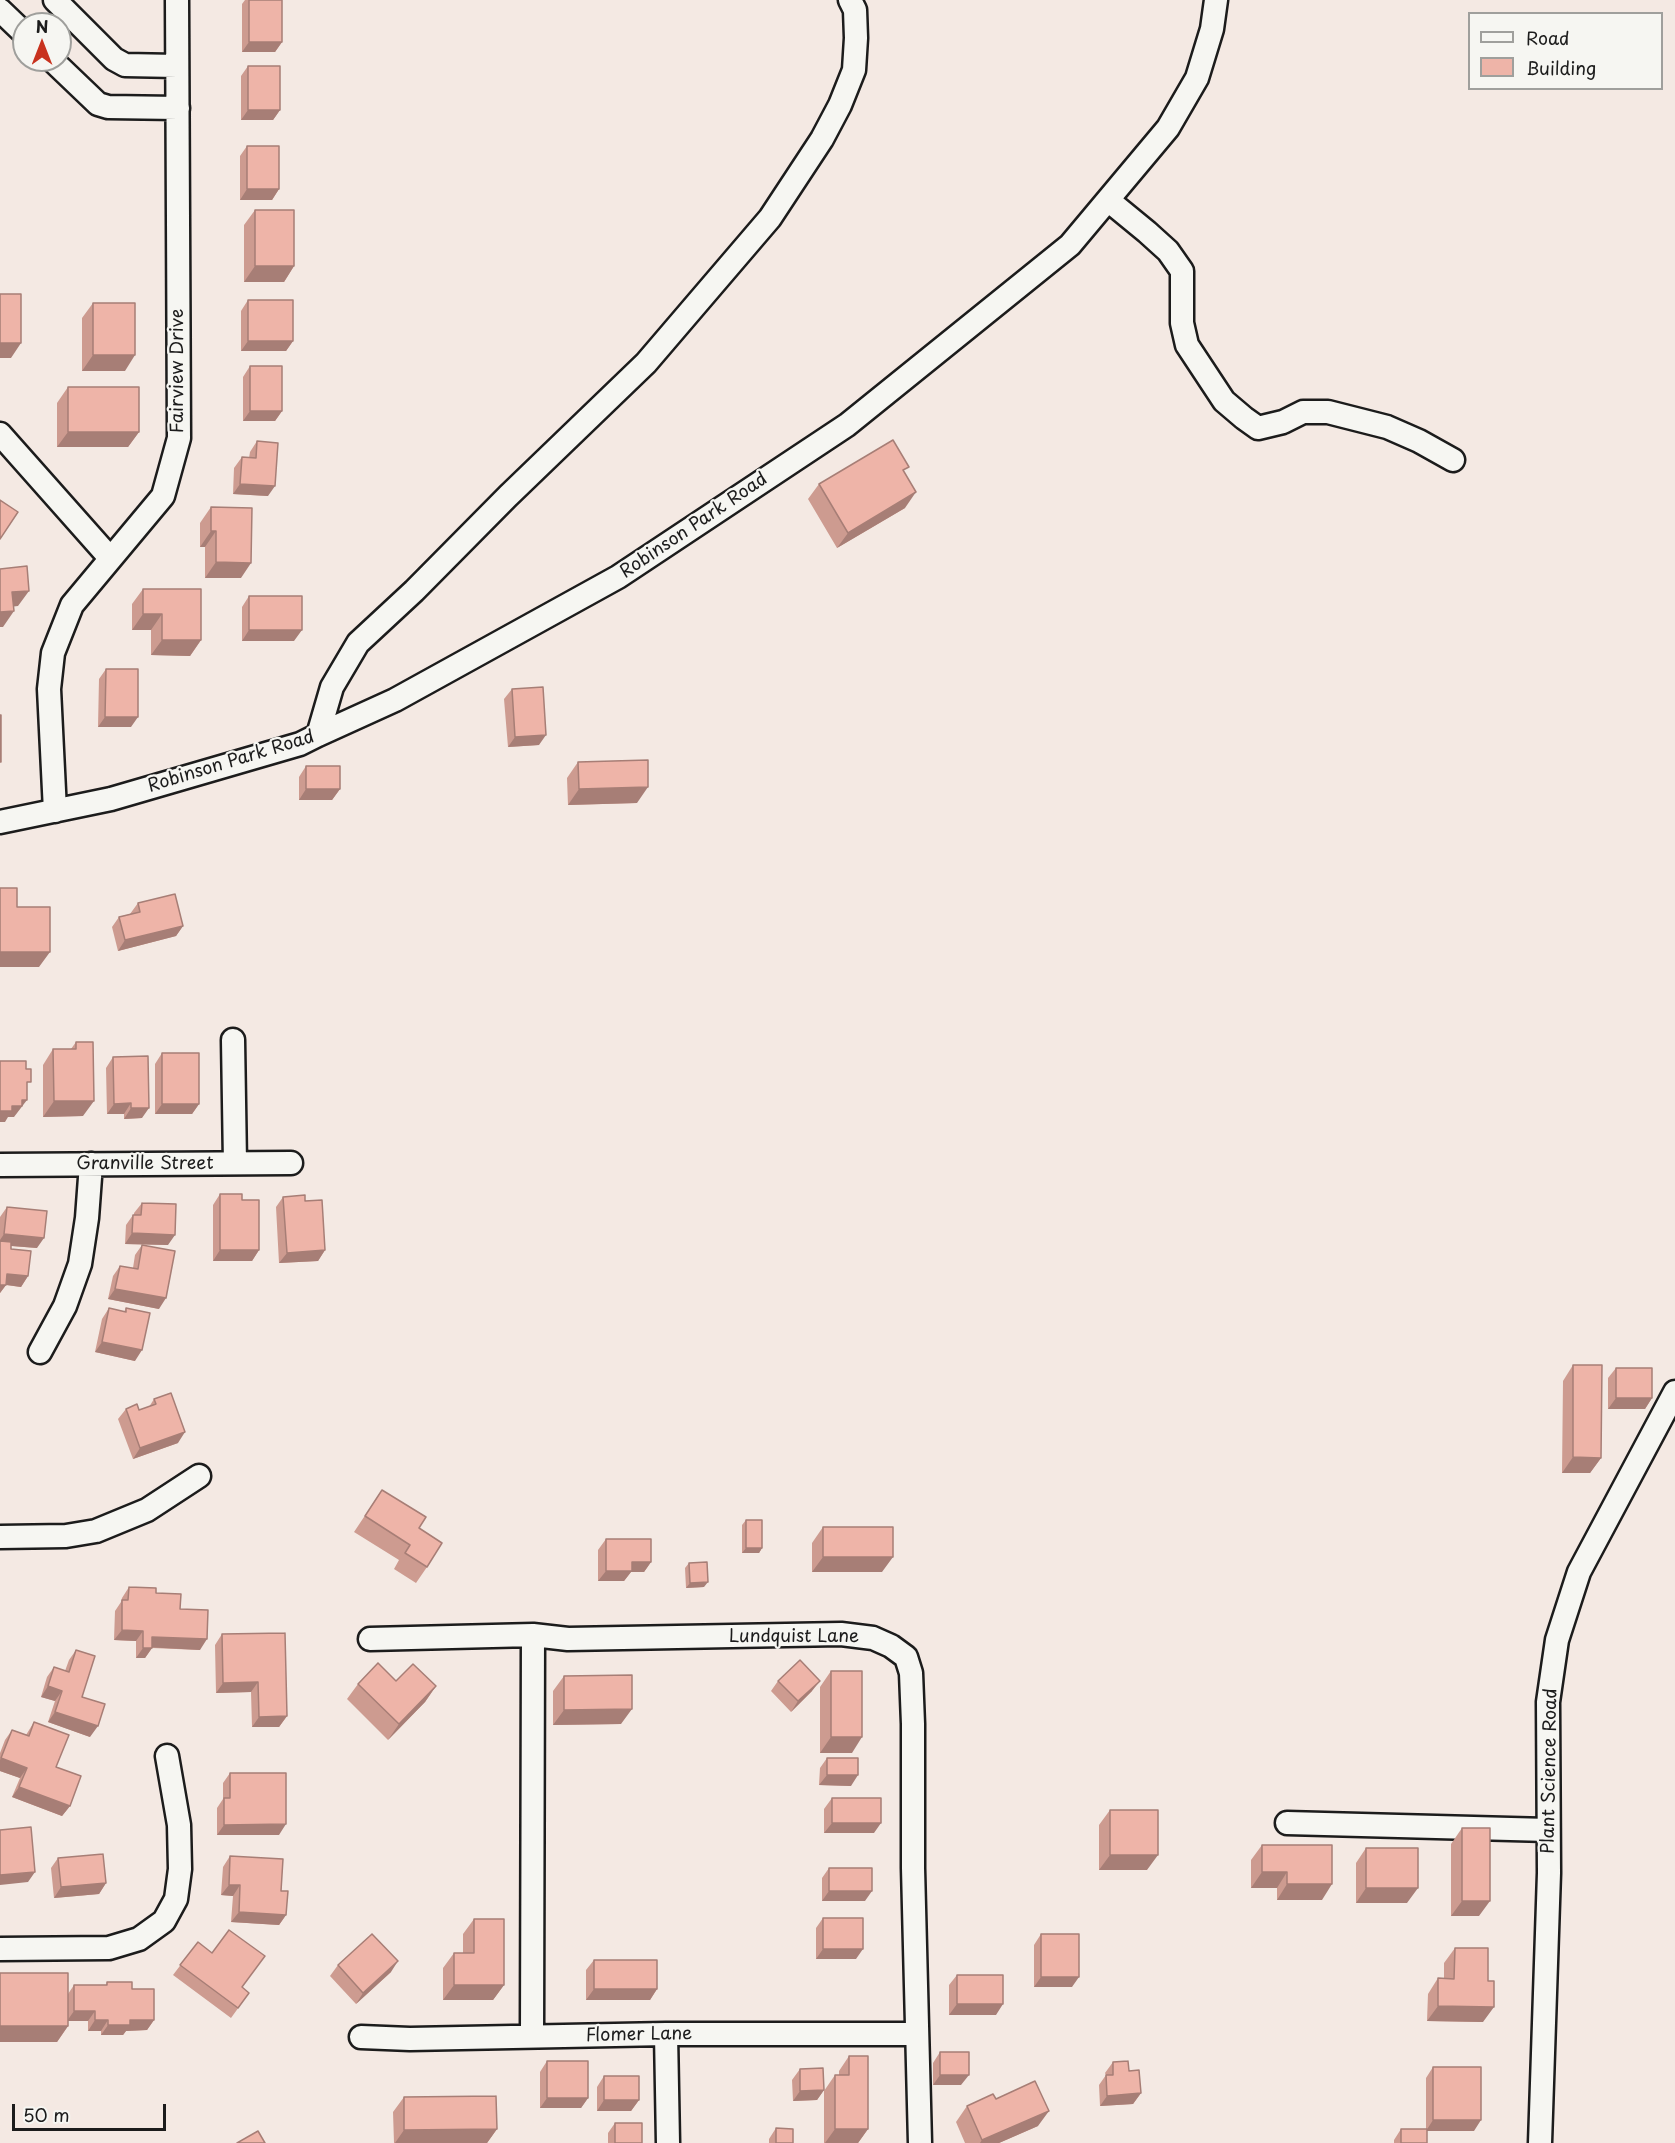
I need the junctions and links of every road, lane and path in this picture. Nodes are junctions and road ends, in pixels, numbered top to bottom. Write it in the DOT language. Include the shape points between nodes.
graph roads {
  1 [pos="55,0"];
  2 [pos="177,0"];
  3 [pos="850,0"];
  4 [pos="1216,0"];
  5 [pos="0,10"];
  6 [pos="12,22"];
  7 [pos="177,66"];
  8 [pos="65,72"];
  9 [pos="178,108"];
  10 [pos="1108,200"];
  11 [pos="0,434"];
  12 [pos="1453,460"];
  13 [pos="110,558"];
  14 [pos="318,735"];
  15 [pos="55,811"];
  16 [pos="0,822"];
  17 [pos="233,1040"];
  18 [pos="234,1163"];
  19 [pos="291,1163"];
  20 [pos="92,1164"];
  21 [pos="0,1165"];
  22 [pos="40,1352"];
  23 [pos="1675,1392"];
  24 [pos="199,1476"];
  25 [pos="0,1537"];
  26 [pos="533,1635"];
  27 [pos="370,1639"];
  28 [pos="167,1756"];
  29 [pos="1287,1823"];
  30 [pos="1548,1830"];
  31 [pos="0,1949"];
  32 [pos="666,2034"];
  33 [pos="916,2034"];
  34 [pos="532,2036"];
  35 [pos="361,2037"];
  36 [pos="668,2143"];
  37 [pos="920,2143"];
  38 [pos="1540,2143"];
  1 -- 7 [label="street" via="114,60 125,65"];
  2 -- 7 [label="street, Fairview Drive"];
  3 -- 14 [label="street" via="855,10 854,70 822,139 770,218 646,363 358,643 332,687"];
  4 -- 10 [label="street, Robinson Park Road" via="1197,78 1168,128"];
  5 -- 6 [label="street"];
  7 -- 9 [label="street, Fairview Drive"];
  8 -- 9 [label="street" via="98,104"];
  9 -- 13 [label="street, Fairview Drive" via="178,438 163,496"];
  10 -- 12 [label="street" via="1168,251 1182,271 1182,323 1187,345 1224,401 1244,418 1258,428 1304,412 1328,412 1387,427"];
  10 -- 14 [label="street, Robinson Park Road" via="1070,245 847,425 618,577 395,700"];
  11 -- 13 [label="street"];
  13 -- 15 [label="street, Fairview Drive" via="72,605 53,653 49,689"];
  14 -- 15 [label="street, Robinson Park Road" via="300,744 111,799"];
  15 -- 16 [label="street, Robinson Park Road"];
  17 -- 18 [label="street"];
  18 -- 19 [label="street, Granville Street"];
  18 -- 20 [label="street, Granville Street"];
  20 -- 21 [label="street, Granville Street"];
  20 -- 22 [label="street" via="80,1264 65,1306"];
  23 -- 30 [label="street, Plant Science Road" via="1579,1572 1557,1640 1548,1702"];
  24 -- 25 [label="street" via="147,1510 96,1531 66,1536"];
  26 -- 27 [label="street, Lundquist Lane"];
  26 -- 33 [label="street, Lundquist Lane" via="568,1639 841,1634 873,1638 906,1657 911,1673 913,1724"];
  26 -- 34 [label="street"];
  28 -- 31 [label="street" via="179,1825 180,1869 176,1899 164,1922 140,1939 109,1948"];
  29 -- 30 [label="street"];
  30 -- 38 [label="street, Plant Science Road"];
  32 -- 33 [label="street, Flomer Lane"];
  32 -- 34 [label="street, Flomer Lane"];
  32 -- 36 [label="street"];
  33 -- 37 [label="street, Lundquist Lane"];
  34 -- 35 [label="street, Flomer Lane"];
}
